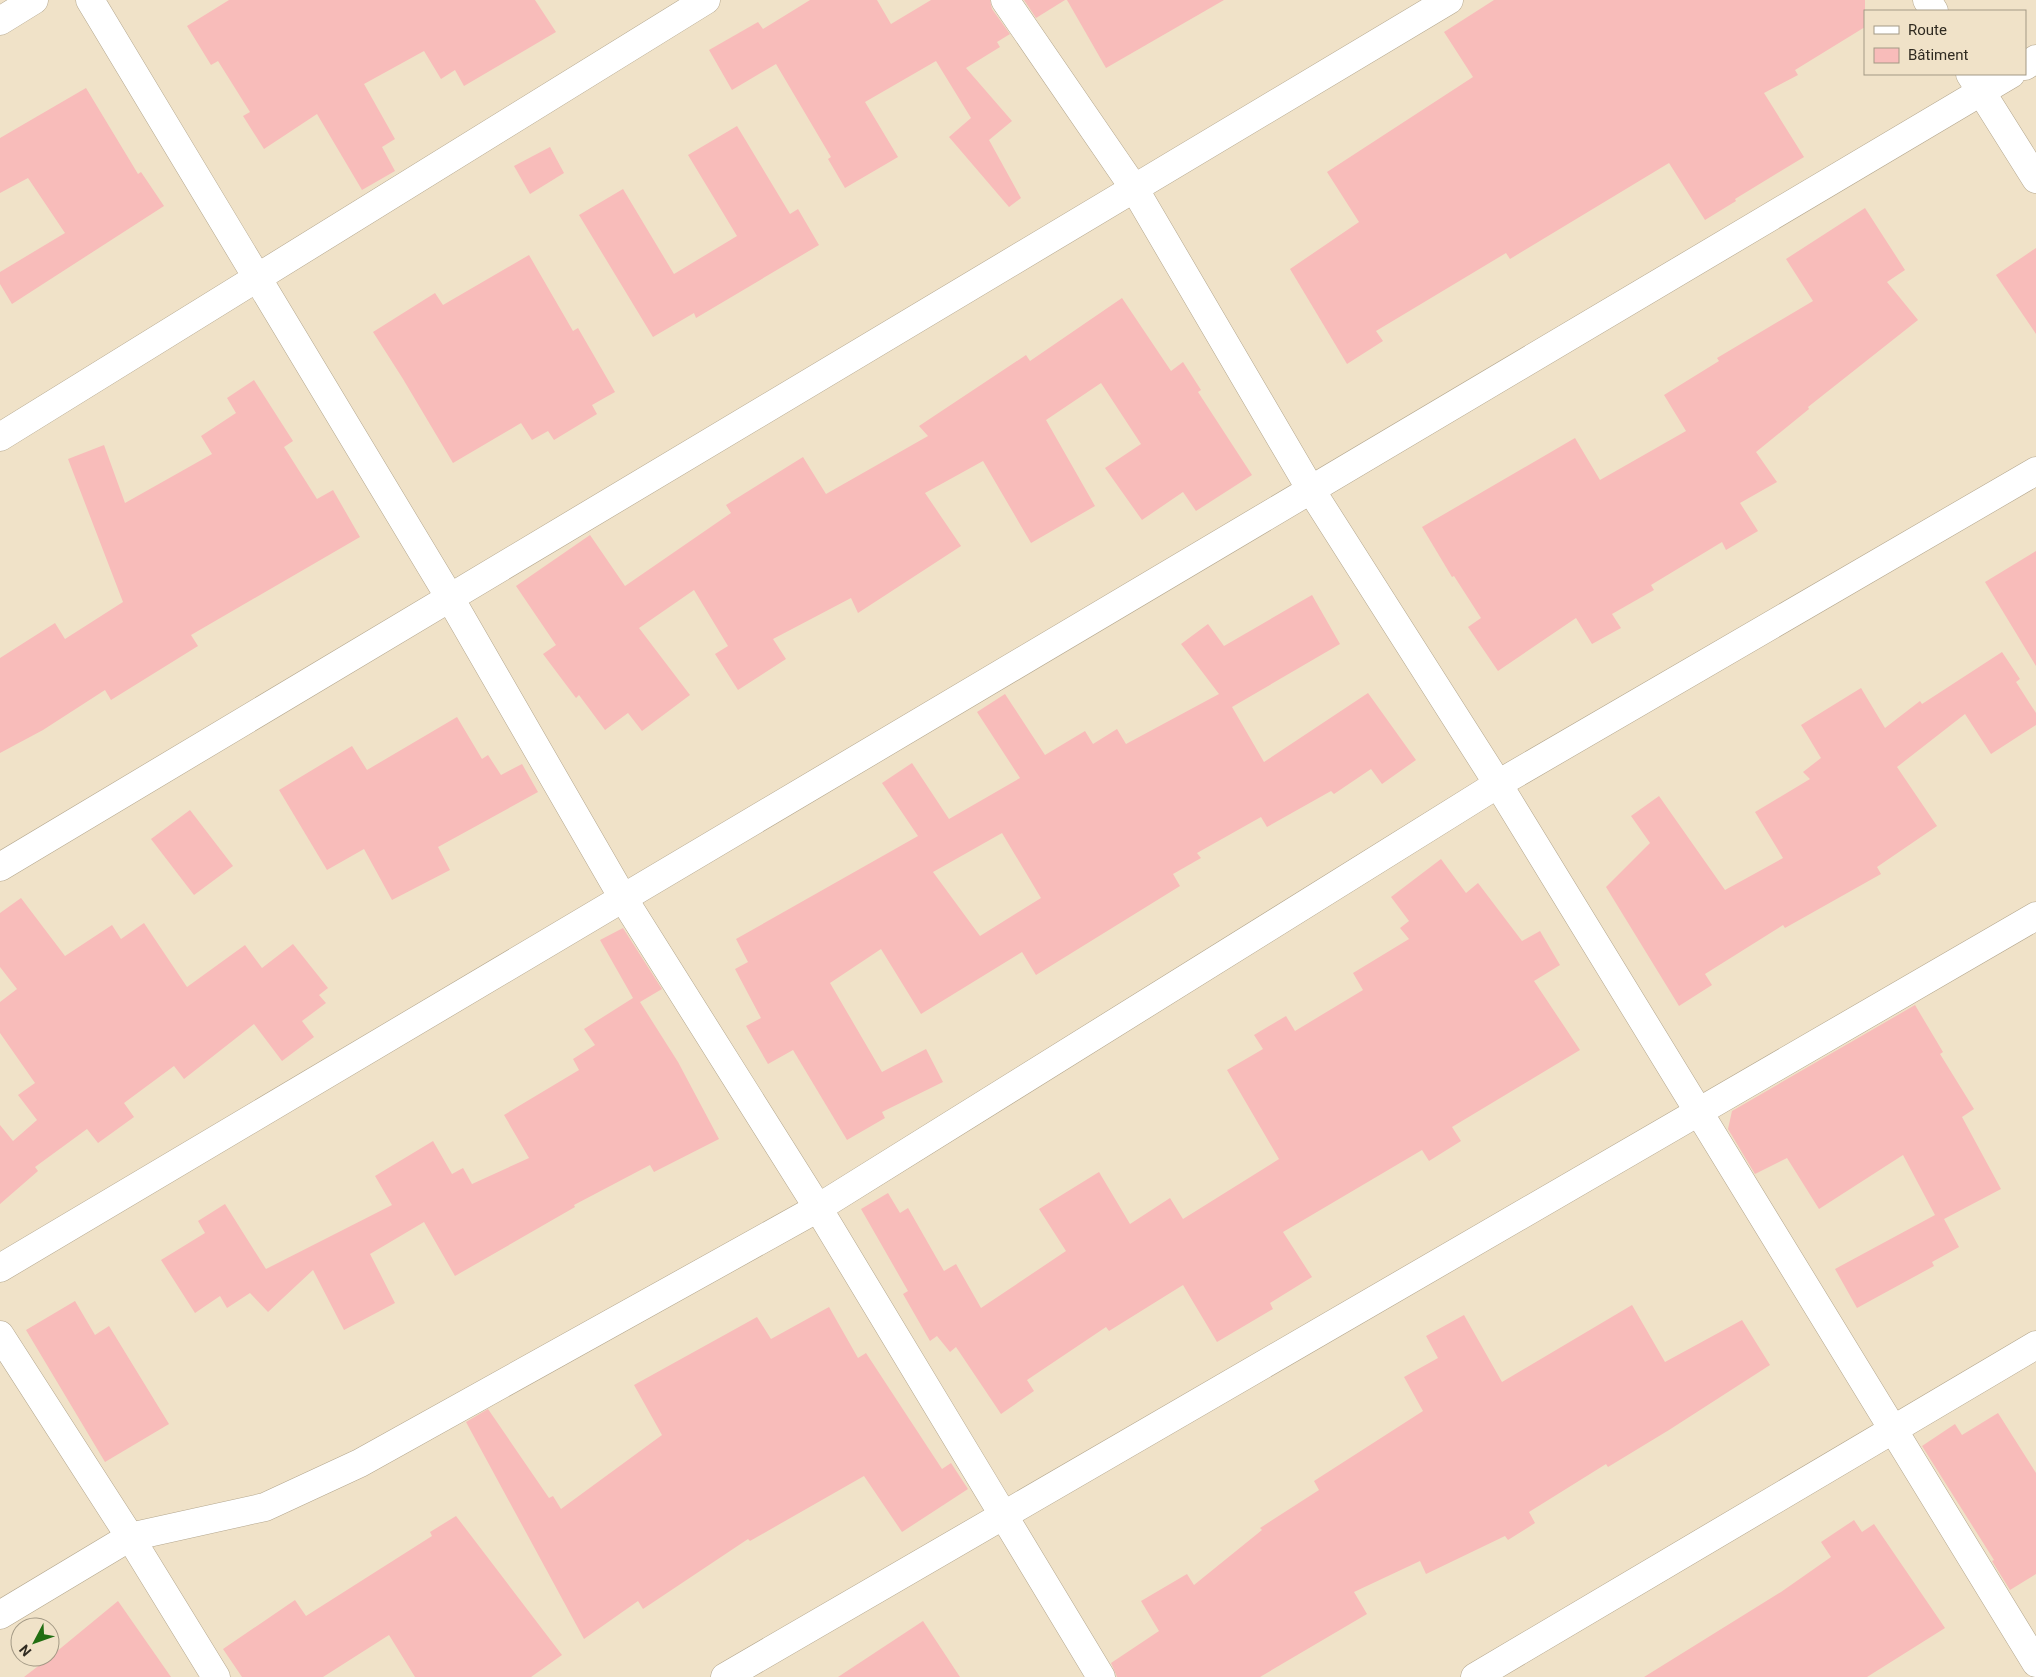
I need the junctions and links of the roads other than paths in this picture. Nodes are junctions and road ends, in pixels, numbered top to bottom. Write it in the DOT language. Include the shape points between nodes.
graph roads {
  1 [pos="34,0"];
  2 [pos="90,0"];
  3 [pos="706,0"];
  4 [pos="1005,0"];
  5 [pos="1449,0"];
  6 [pos="0,21"];
  7 [pos="2007,75"];
  8 [pos="1976,83"];
  9 [pos="2036,179"];
  10 [pos="1134,188"];
  11 [pos="258,279"];
  12 [pos="0,436"];
  13 [pos="2036,471"];
  14 [pos="1311,490"];
  15 [pos="450,598"];
  16 [pos="1498,784"];
  17 [pos="0,867"];
  18 [pos="624,898"];
  19 [pos="2036,916"];
  20 [pos="1698,1112"];
  21 [pos="818,1208"];
  22 [pos="0,1268"];
  23 [pos="0,1335"];
  24 [pos="2036,1345"];
  25 [pos="1893,1429"];
  26 [pos="1003,1516"];
  27 [pos="130,1537"];
  28 [pos="0,1615"];
  29 [pos="2036,1663"];
  30 [pos="216,1677"];
  31 [pos="725,1677"];
  32 [pos="1100,1677"];
  33 [pos="1474,1677"];
  1 -- 6 [label="street"];
  2 -- 11 [label="street"];
  3 -- 11 [label="street"];
  4 -- 10 [label="street"];
  5 -- 10 [label="street"];
  7 -- 8 [label="street"];
  8 -- 9 [label="street"];
  8 -- 14 [label="street"];
  10 -- 14 [label="street"];
  10 -- 15 [label="street"];
  11 -- 12 [label="street"];
  11 -- 15 [label="street"];
  13 -- 16 [label="street"];
  14 -- 16 [label="street"];
  14 -- 18 [label="street"];
  15 -- 17 [label="street"];
  15 -- 18 [label="street"];
  16 -- 20 [label="street"];
  16 -- 21 [label="street"];
  18 -- 21 [label="street"];
  18 -- 22 [label="street"];
  19 -- 20 [label="street"];
  20 -- 25 [label="street"];
  20 -- 26 [label="street"];
  21 -- 26 [label="street"];
  21 -- 27 [label="street" via="360,1463 266,1507"];
  23 -- 27 [label="street"];
  24 -- 25 [label="street"];
  25 -- 29 [label="street"];
  25 -- 33 [label="street"];
  26 -- 31 [label="street"];
  26 -- 32 [label="street"];
  27 -- 28 [label="street"];
  27 -- 30 [label="street"];
}
